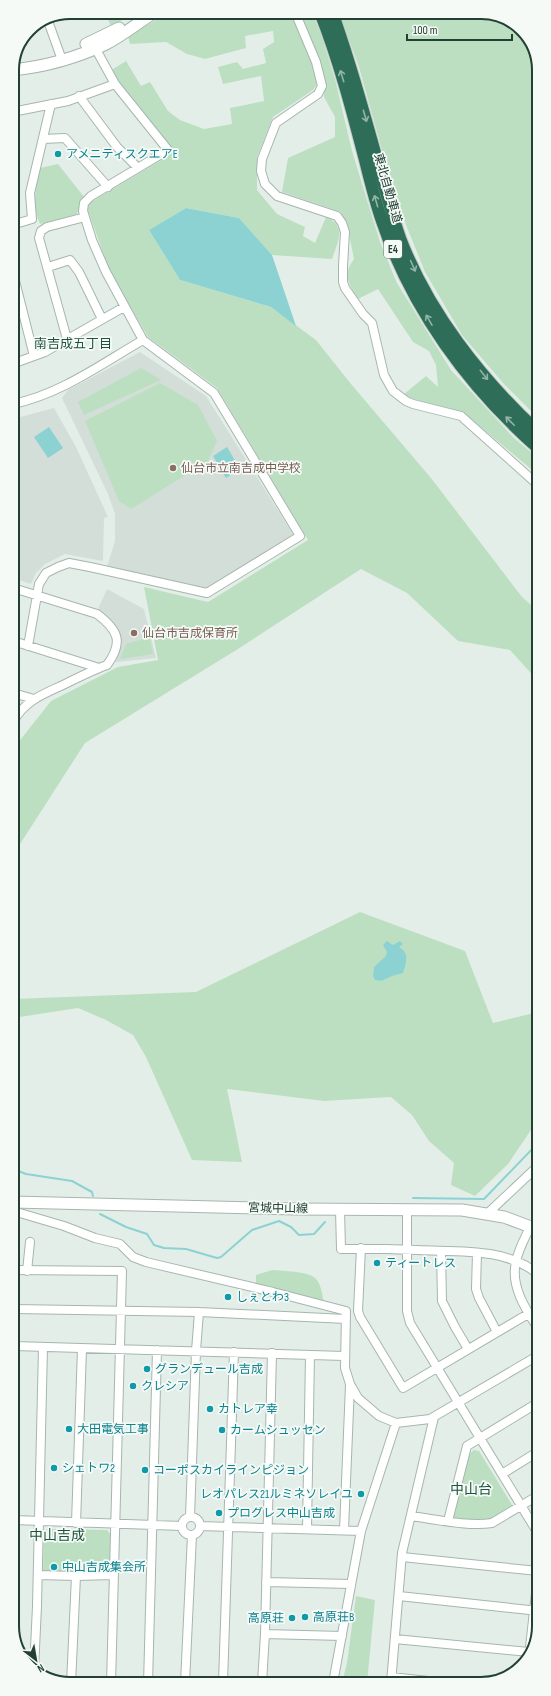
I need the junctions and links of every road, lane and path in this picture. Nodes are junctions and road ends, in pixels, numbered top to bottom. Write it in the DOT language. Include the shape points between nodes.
graph roads {
  1 [pos="141,19"];
  2 [pos="298,19"];
  3 [pos="323,19"];
  4 [pos="334,19"];
  5 [pos="49,24"];
  6 [pos="94,45"];
  7 [pos="61,57"];
  8 [pos="20,61"];
  9 [pos="19,68"];
  10 [pos="115,84"];
  11 [pos="79,96"];
  12 [pos="51,104"];
  13 [pos="19,111"];
  14 [pos="43,139"];
  15 [pos="138,168"];
  16 [pos="108,187"];
  17 [pos="85,217"];
  18 [pos="19,223"];
  19 [pos="48,267"];
  20 [pos="19,297"];
  21 [pos="124,307"];
  22 [pos="102,319"];
  23 [pos="67,339"];
  24 [pos="143,340"];
  25 [pos="34,356"];
  26 [pos="19,361"];
  27 [pos="19,402"];
  28 [pos="532,426"];
  29 [pos="532,442"];
  30 [pos="532,480"];
  31 [pos="19,590"];
  32 [pos="36,595"];
  33 [pos="19,643"];
  34 [pos="28,646"];
  35 [pos="99,668"];
  36 [pos="19,695"];
  37 [pos="34,699"];
  38 [pos="19,713"];
  39 [pos="532,1172"];
  40 [pos="19,1202"];
  41 [pos="340,1209"];
  42 [pos="407,1210"];
  43 [pos="19,1213"];
  44 [pos="488,1214"];
  45 [pos="532,1228"];
  46 [pos="532,1233"];
  47 [pos="30,1242"];
  48 [pos="361,1248"];
  49 [pos="407,1250"];
  50 [pos="441,1251"];
  51 [pos="477,1253"];
  52 [pos="516,1261"];
  53 [pos="19,1270"];
  54 [pos="27,1271"];
  55 [pos="532,1271"];
  56 [pos="19,1309"];
  57 [pos="121,1310"];
  58 [pos="199,1312"];
  59 [pos="528,1314"];
  60 [pos="346,1319"];
  61 [pos="532,1320"];
  62 [pos="497,1332"];
  63 [pos="19,1346"];
  64 [pos="43,1347"];
  65 [pos="82,1348"];
  66 [pos="120,1349"];
  67 [pos="468,1349"];
  68 [pos="157,1350"];
  69 [pos="196,1351"];
  70 [pos="234,1352"];
  71 [pos="272,1353"];
  72 [pos="310,1355"];
  73 [pos="344,1356"];
  74 [pos="532,1359"];
  75 [pos="437,1367"];
  76 [pos="350,1384"];
  77 [pos="459,1403"];
  78 [pos="532,1406"];
  79 [pos="434,1417"];
  80 [pos="396,1423"];
  81 [pos="480,1437"];
  82 [pos="532,1455"];
  83 [pos="502,1474"];
  84 [pos="532,1500"];
  85 [pos="522,1506"];
  86 [pos="410,1516"];
  87 [pos="190,1517"];
  88 [pos="19,1520"];
  89 [pos="39,1521"];
  90 [pos="448,1521"];
  91 [pos="76,1522"];
  92 [pos="532,1523"];
  93 [pos="115,1524"];
  94 [pos="152,1525"];
  95 [pos="182,1526"];
  96 [pos="200,1526"];
  97 [pos="229,1527"];
  98 [pos="268,1528"];
  99 [pos="307,1529"];
  100 [pos="344,1530"];
  101 [pos="360,1531"];
  102 [pos="192,1535"];
  103 [pos="402,1557"];
  104 [pos="532,1567"];
  105 [pos="38,1575"];
  106 [pos="114,1575"];
  107 [pos="76,1576"];
  108 [pos="266,1582"];
  109 [pos="351,1584"];
  110 [pos="399,1596"];
  111 [pos="532,1611"];
  112 [pos="265,1634"];
  113 [pos="342,1636"];
  114 [pos="395,1639"];
  115 [pos="523,1653"];
  116 [pos="34,1662"];
  117 [pos="71,1677"];
  118 [pos="111,1677"];
  119 [pos="148,1677"];
  120 [pos="185,1677"];
  121 [pos="223,1677"];
  122 [pos="262,1677"];
  123 [pos="334,1677"];
  124 [pos="391,1677"];
  1 -- 6 [label="street"];
  2 -- 30 [label="street" via="316,62 322,86 318,94 276,123 260,166 262,179 277,196 337,216 342,223 345,232 343,282 349,296 372,323 384,375 394,391 413,404 461,416"];
  29 -- 3 [label="highway, 東北自動車道 / E4, one-way" via="473,382 434,330 406,279 382,221 344,81"];
  4 -- 28 [label="highway, 東北自動車道 / E4, one-way" via="355,79 388,200 401,240 418,279 462,348 503,397"];
  5 -- 7 [label="street"];
  6 -- 7 [label="street"];
  6 -- 10 [label="street"];
  7 -- 8 [label="street"];
  7 -- 9 [label="street"];
  10 -- 11 [label="street"];
  10 -- 15 [label="street" via="168,150"];
  11 -- 12 [label="street"];
  11 -- 15 [label="street" via="117,147"];
  12 -- 13 [label="street"];
  12 -- 14 [label="street"];
  14 -- 16 [label="street" via="64,138"];
  14 -- 18 [label="street" via="30,193 32,219"];
  15 -- 16 [label="street"];
  16 -- 17 [label="street" via="84,203"];
  17 -- 19 [label="street" via="41,231 39,238"];
  17 -- 21 [label="street" via="103,266"];
  19 -- 22 [label="street" via="70,260 79,272"];
  19 -- 23 [label="street"];
  20 -- 25 [label="street"];
  21 -- 22 [label="street"];
  21 -- 24 [label="street"];
  22 -- 23 [label="street"];
  23 -- 25 [label="street"];
  24 -- 27 [label="street" via="59,389"];
  24 -- 32 [label="street" via="214,393 300,536 207,593 69,563 46,573"];
  25 -- 26 [label="street"];
  31 -- 32 [label="street"];
  32 -- 34 [label="street"];
  32 -- 35 [label="street" via="97,614 107,621 116,632 118,643 107,665"];
  33 -- 34 [label="street"];
  34 -- 35 [label="street"];
  35 -- 37 [label="street"];
  36 -- 37 [label="street"];
  37 -- 38 [label="street"];
  39 -- 44 [label="street"];
  40 -- 41 [label="street, 宮城中山線"];
  41 -- 42 [label="street, 宮城中山線"];
  41 -- 48 [label="street" via="341,1249"];
  42 -- 44 [label="street, 宮城中山線" via="462,1210"];
  42 -- 49 [label="street"];
  43 -- 60 [label="street" via="120,1244 133,1258 346,1311"];
  44 -- 45 [label="street, 宮城中山線" via="504,1216"];
  46 -- 52 [label="street"];
  47 -- 54 [label="street"];
  48 -- 49 [label="street"];
  48 -- 75 [label="street" via="358,1311 403,1388"];
  49 -- 50 [label="street"];
  49 -- 75 [label="street" via="407,1311 410,1323"];
  50 -- 51 [label="street"];
  50 -- 67 [label="street" via="442,1301"];
  51 -- 52 [label="street"];
  51 -- 62 [label="street" via="476,1289"];
  52 -- 55 [label="street"];
  52 -- 59 [label="street" via="514,1279"];
  53 -- 54 [label="street"];
  54 -- 57 [label="street" via="122,1271"];
  56 -- 57 [label="street"];
  57 -- 58 [label="street"];
  57 -- 66 [label="street"];
  58 -- 60 [label="street"];
  58 -- 69 [label="street"];
  59 -- 61 [label="street"];
  59 -- 62 [label="street"];
  60 -- 73 [label="street"];
  62 -- 67 [label="street"];
  63 -- 64 [label="street"];
  64 -- 65 [label="street"];
  64 -- 89 [label="street"];
  65 -- 66 [label="street"];
  65 -- 91 [label="street"];
  66 -- 68 [label="street"];
  66 -- 93 [label="street"];
  67 -- 75 [label="street"];
  68 -- 69 [label="street"];
  68 -- 94 [label="street"];
  69 -- 70 [label="street"];
  69 -- 87 [label="street"];
  70 -- 71 [label="street"];
  70 -- 97 [label="street"];
  71 -- 72 [label="street"];
  71 -- 98 [label="street"];
  72 -- 73 [label="street"];
  72 -- 99 [label="street"];
  73 -- 76 [label="street"];
  74 -- 77 [label="street"];
  75 -- 77 [label="street"];
  76 -- 80 [label="street" via="358,1398 379,1416"];
  76 -- 100 [label="street"];
  77 -- 79 [label="street"];
  77 -- 81 [label="street"];
  78 -- 81 [label="street"];
  79 -- 80 [label="street"];
  79 -- 86 [label="street"];
  80 -- 101 [label="street"];
  81 -- 83 [label="street"];
  81 -- 90 [label="street" via="467,1446"];
  82 -- 83 [label="street"];
  83 -- 85 [label="street"];
  84 -- 85 [label="street"];
  85 -- 90 [label="street" via="492,1523"];
  85 -- 92 [label="street"];
  86 -- 90 [label="street"];
  86 -- 103 [label="street"];
  87 -- 95 [label="street" via="185,1519"];
  87 -- 96 [label="street" via="197,1519"];
  88 -- 89 [label="street"];
  89 -- 91 [label="street"];
  89 -- 105 [label="street"];
  91 -- 93 [label="street"];
  93 -- 94 [label="street"];
  93 -- 106 [label="street"];
  94 -- 95 [label="street"];
  94 -- 119 [label="street"];
  95 -- 102 [label="street" via="184,1532"];
  96 -- 97 [label="street"];
  96 -- 102 [label="street" via="197,1533"];
  97 -- 98 [label="street"];
  97 -- 121 [label="street"];
  98 -- 99 [label="street"];
  98 -- 108 [label="street"];
  99 -- 100 [label="street"];
  100 -- 101 [label="street"];
  101 -- 109 [label="street"];
  102 -- 120 [label="street"];
  103 -- 104 [label="street"];
  103 -- 110 [label="street"];
  105 -- 107 [label="street"];
  105 -- 116 [label="street"];
  106 -- 107 [label="street"];
  106 -- 118 [label="street"];
  107 -- 117 [label="street"];
  108 -- 109 [label="street"];
  108 -- 112 [label="street"];
  109 -- 113 [label="street"];
  110 -- 111 [label="street"];
  110 -- 114 [label="street"];
  112 -- 113 [label="street"];
  112 -- 122 [label="street"];
  113 -- 123 [label="street"];
  114 -- 115 [label="street"];
  114 -- 124 [label="street"];
}
